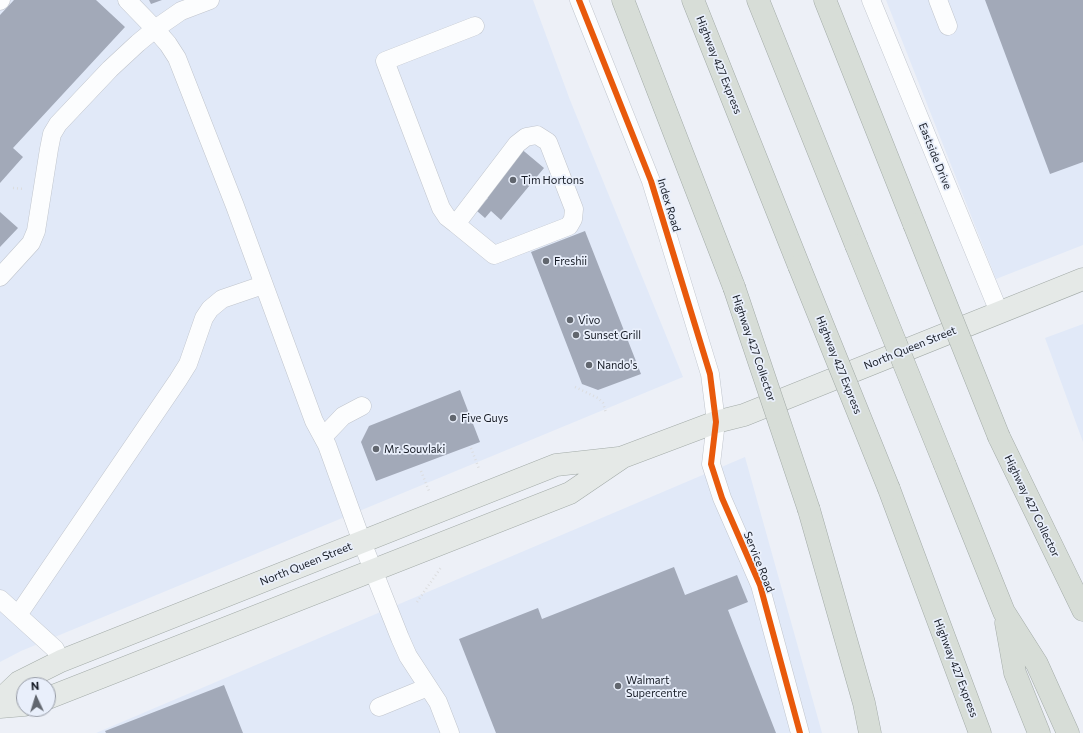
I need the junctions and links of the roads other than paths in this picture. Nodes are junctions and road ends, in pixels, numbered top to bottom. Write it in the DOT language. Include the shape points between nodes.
graph roads {
  1 [pos="127,0"];
  2 [pos="210,0"];
  3 [pos="579,0"];
  4 [pos="623,0"];
  5 [pos="693,0"];
  6 [pos="758,0"];
  7 [pos="825,0"];
  8 [pos="871,0"];
  9 [pos="938,0"];
  10 [pos="475,26"];
  11 [pos="948,26"];
  12 [pos="155,28"];
  13 [pos="456,224"];
  14 [pos="0,277"];
  15 [pos="1083,279"];
  16 [pos="263,285"];
  17 [pos="999,312"];
  18 [pos="362,406"];
  19 [pos="716,422"];
  20 [pos="323,437"];
  21 [pos="623,457"];
  22 [pos="362,542"];
  23 [pos="373,571"];
  24 [pos="0,599"];
  25 [pos="1083,610"];
  26 [pos="1004,612"];
  27 [pos="18,615"];
  28 [pos="61,661"];
  29 [pos="428,687"];
  30 [pos="56,695"];
  31 [pos="0,700"];
  32 [pos="864,703"];
  33 [pos="16,706"];
  34 [pos="0,707"];
  35 [pos="379,707"];
  36 [pos="450,733"];
  37 [pos="800,733"];
  38 [pos="870,733"];
  39 [pos="876,733"];
  40 [pos="980,733"];
  41 [pos="1039,733"];
  42 [pos="1068,733"];
  1 -- 12 [label="street"];
  2 -- 12 [label="street" via="181,11"];
  3 -- 19 [label="street, Index Road" via="651,181 710,374"];
  4 -- 32 [label="highway, Highway 427 Collector, bridge" via="734,287 809,510"];
  5 -- 40 [label="highway, Highway 427 Express, bridge" via="889,489"];
  6 -- 26 [label="highway, bridge"];
  7 -- 25 [label="highway, Highway 427 Collector, bridge" via="999,437"];
  8 -- 17 [label="street, Eastside Drive"];
  9 -- 11 [label="street"];
  10 -- 13 [label="street" via="385,60 441,208"];
  12 -- 14 [label="street" via="128,51 58,124 52,134 36,231 31,243"];
  12 -- 16 [label="street" via="178,58"];
  13 -- 13 [label="street" via="517,144 526,137 537,135 548,142 574,209 569,226 494,255"];
  15 -- 17 [label="main road, North Queen Street"];
  16 -- 20 [label="street" via="314,421"];
  16 -- 27 [label="street" via="222,299 210,309 204,318 188,364 178,380"];
  17 -- 19 [label="main road, North Queen Street" via="744,415"];
  18 -- 20 [label="street" via="343,416"];
  19 -- 21 [label="main road, North Queen Street"];
  19 -- 37 [label="street, Service Road" via="711,464 722,498 760,585"];
  20 -- 22 [label="street"];
  21 -- 22 [label="main road, North Queen Street" via="556,465"];
  21 -- 23 [label="main road, North Queen Street" via="570,493"];
  22 -- 23 [label="street"];
  22 -- 28 [label="main road, North Queen Street"];
  23 -- 29 [label="street" via="408,656"];
  23 -- 30 [label="main road, North Queen Street"];
  24 -- 27 [label="street"];
  26 -- 41 [label="highway" via="1015,673"];
  26 -- 42 [label="highway" via="1037,664"];
  27 -- 28 [label="street" via="55,649"];
  28 -- 31 [label="main road, North Queen Street" via="19,682"];
  29 -- 35 [label="street"];
  29 -- 36 [label="street" via="438,702"];
  32 -- 38 [label="highway"];
  32 -- 39 [label="highway"];
  33 -- 34 [label="main road"];
}
